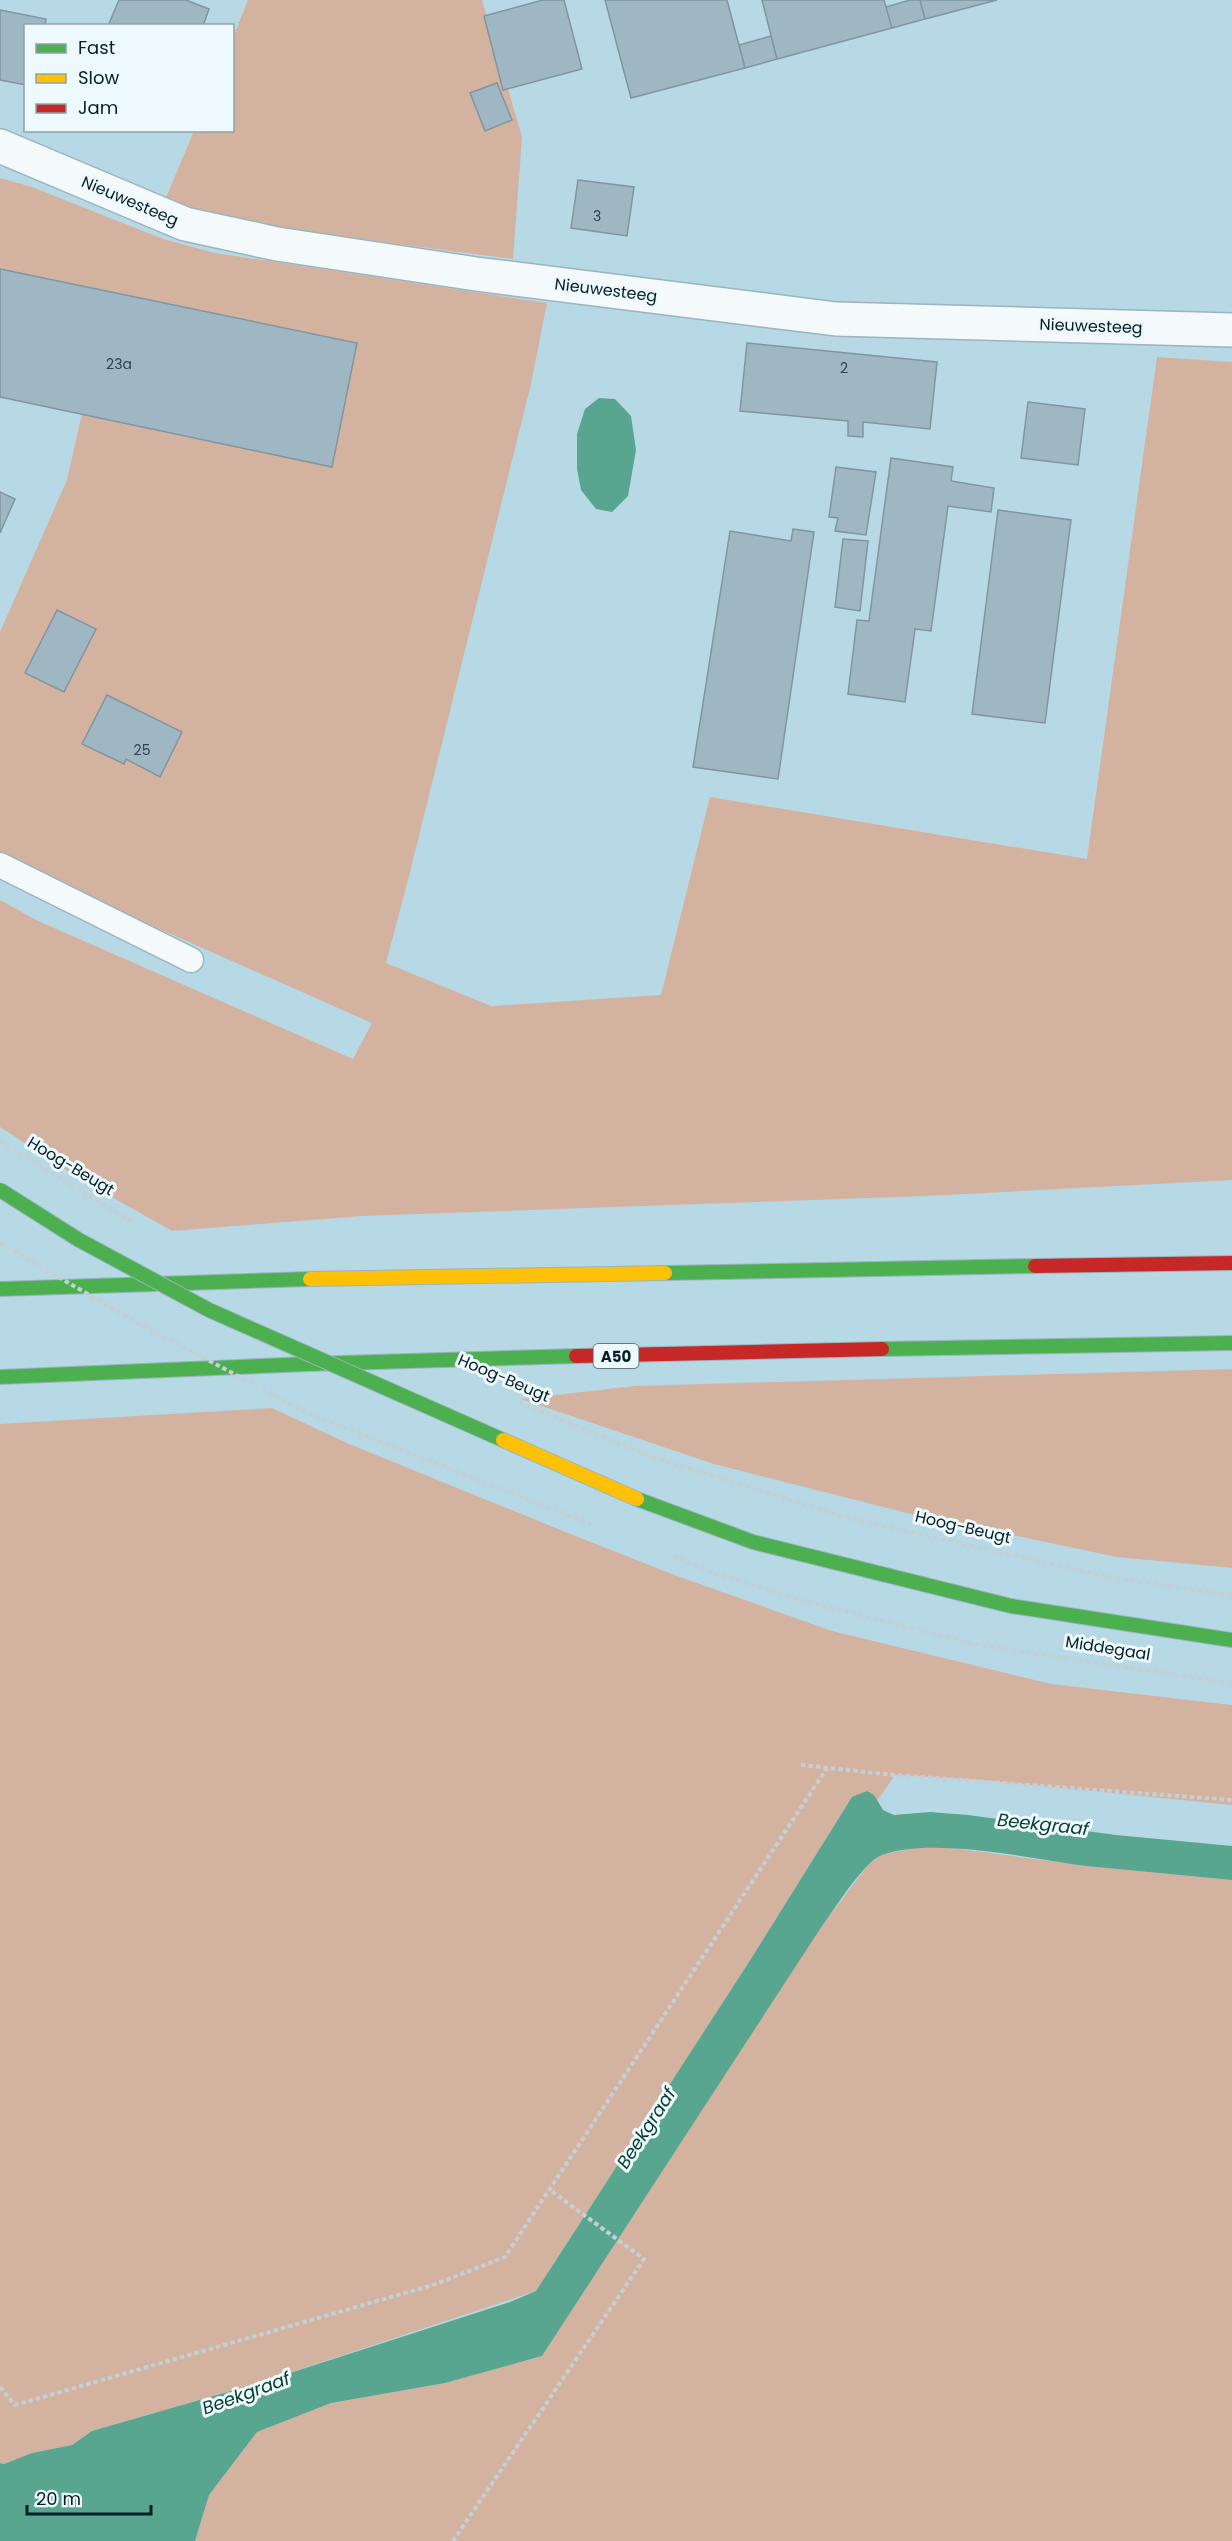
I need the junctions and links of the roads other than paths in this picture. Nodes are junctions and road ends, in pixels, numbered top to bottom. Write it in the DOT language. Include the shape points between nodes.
graph roads {
  1 [pos="0,146"];
  2 [pos="1232,330"];
  3 [pos="0,865"];
  4 [pos="191,960"];
  5 [pos="0,1190"];
  6 [pos="1232,1263"];
  7 [pos="0,1289"];
  8 [pos="1232,1343"];
  9 [pos="0,1377"];
  10 [pos="1232,1640"];
  1 -- 2 [label="street, Nieuwesteeg" via="185,224 277,244 836,319"];
  3 -- 4 [label="lane"];
  5 -- 10 [label="main road, Middegaal, bridge" via="79,1240 208,1310 637,1499 753,1542 1011,1606"];
  6 -- 7 [label="main road" via="274,1280"];
  8 -- 9 [label="main road, A50" via="438,1359"];
}
